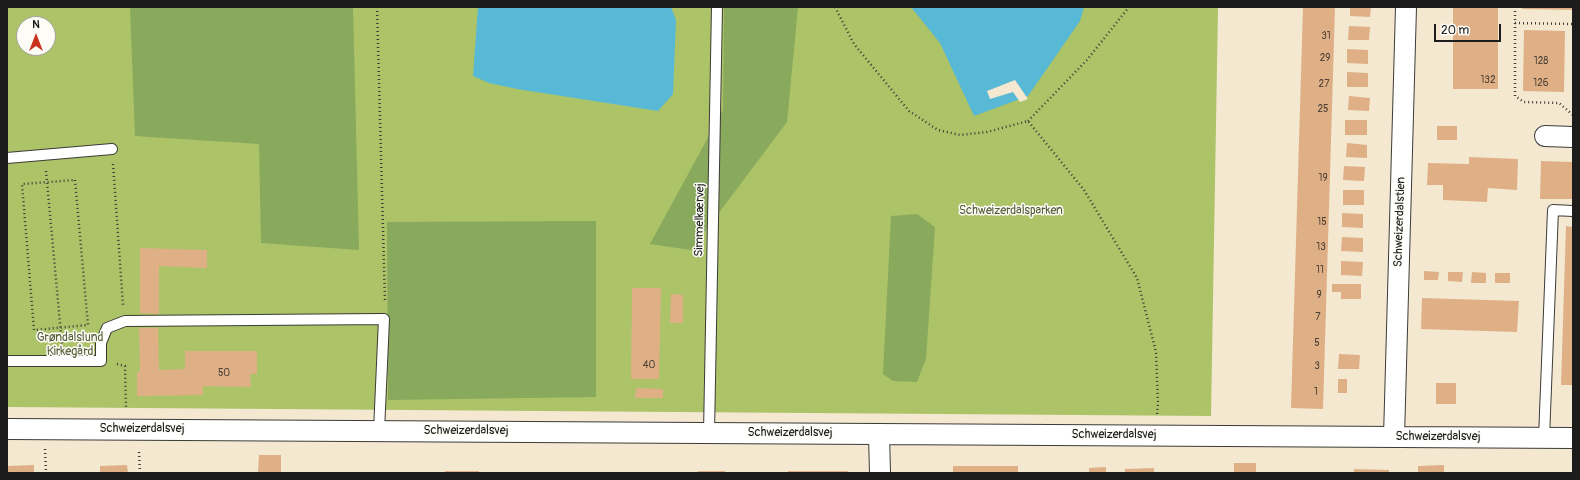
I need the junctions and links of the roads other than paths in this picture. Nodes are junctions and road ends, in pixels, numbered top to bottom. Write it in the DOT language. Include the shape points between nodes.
graph roads {
  1 [pos="717,7"];
  2 [pos="1406,7"];
  3 [pos="1545,136"];
  4 [pos="1573,137"];
  5 [pos="112,149"];
  6 [pos="7,158"];
  7 [pos="1573,211"];
  8 [pos="7,361"];
  9 [pos="7,429"];
  10 [pos="379,431"];
  11 [pos="709,433"];
  12 [pos="879,434"];
  13 [pos="1394,437"];
  14 [pos="1544,438"];
  15 [pos="1573,438"];
  16 [pos="880,473"];
  1 -- 11 [label="lane, Simmelkærvej"];
  2 -- 13 [label="street, Schweizerdalstien"];
  3 -- 4 [label="street"];
  5 -- 6 [label="lane"];
  7 -- 14 [label="lane" via="1553,210"];
  8 -- 10 [label="lane" via="101,361 101,343 107,328 125,321 384,319"];
  9 -- 10 [label="street, Schweizerdalsvej"];
  10 -- 11 [label="street, Schweizerdalsvej"];
  11 -- 12 [label="street, Schweizerdalsvej"];
  12 -- 13 [label="street, Schweizerdalsvej"];
  12 -- 16 [label="street"];
  13 -- 14 [label="street, Schweizerdalsvej"];
  14 -- 15 [label="street, Schweizerdalsvej"];
}
